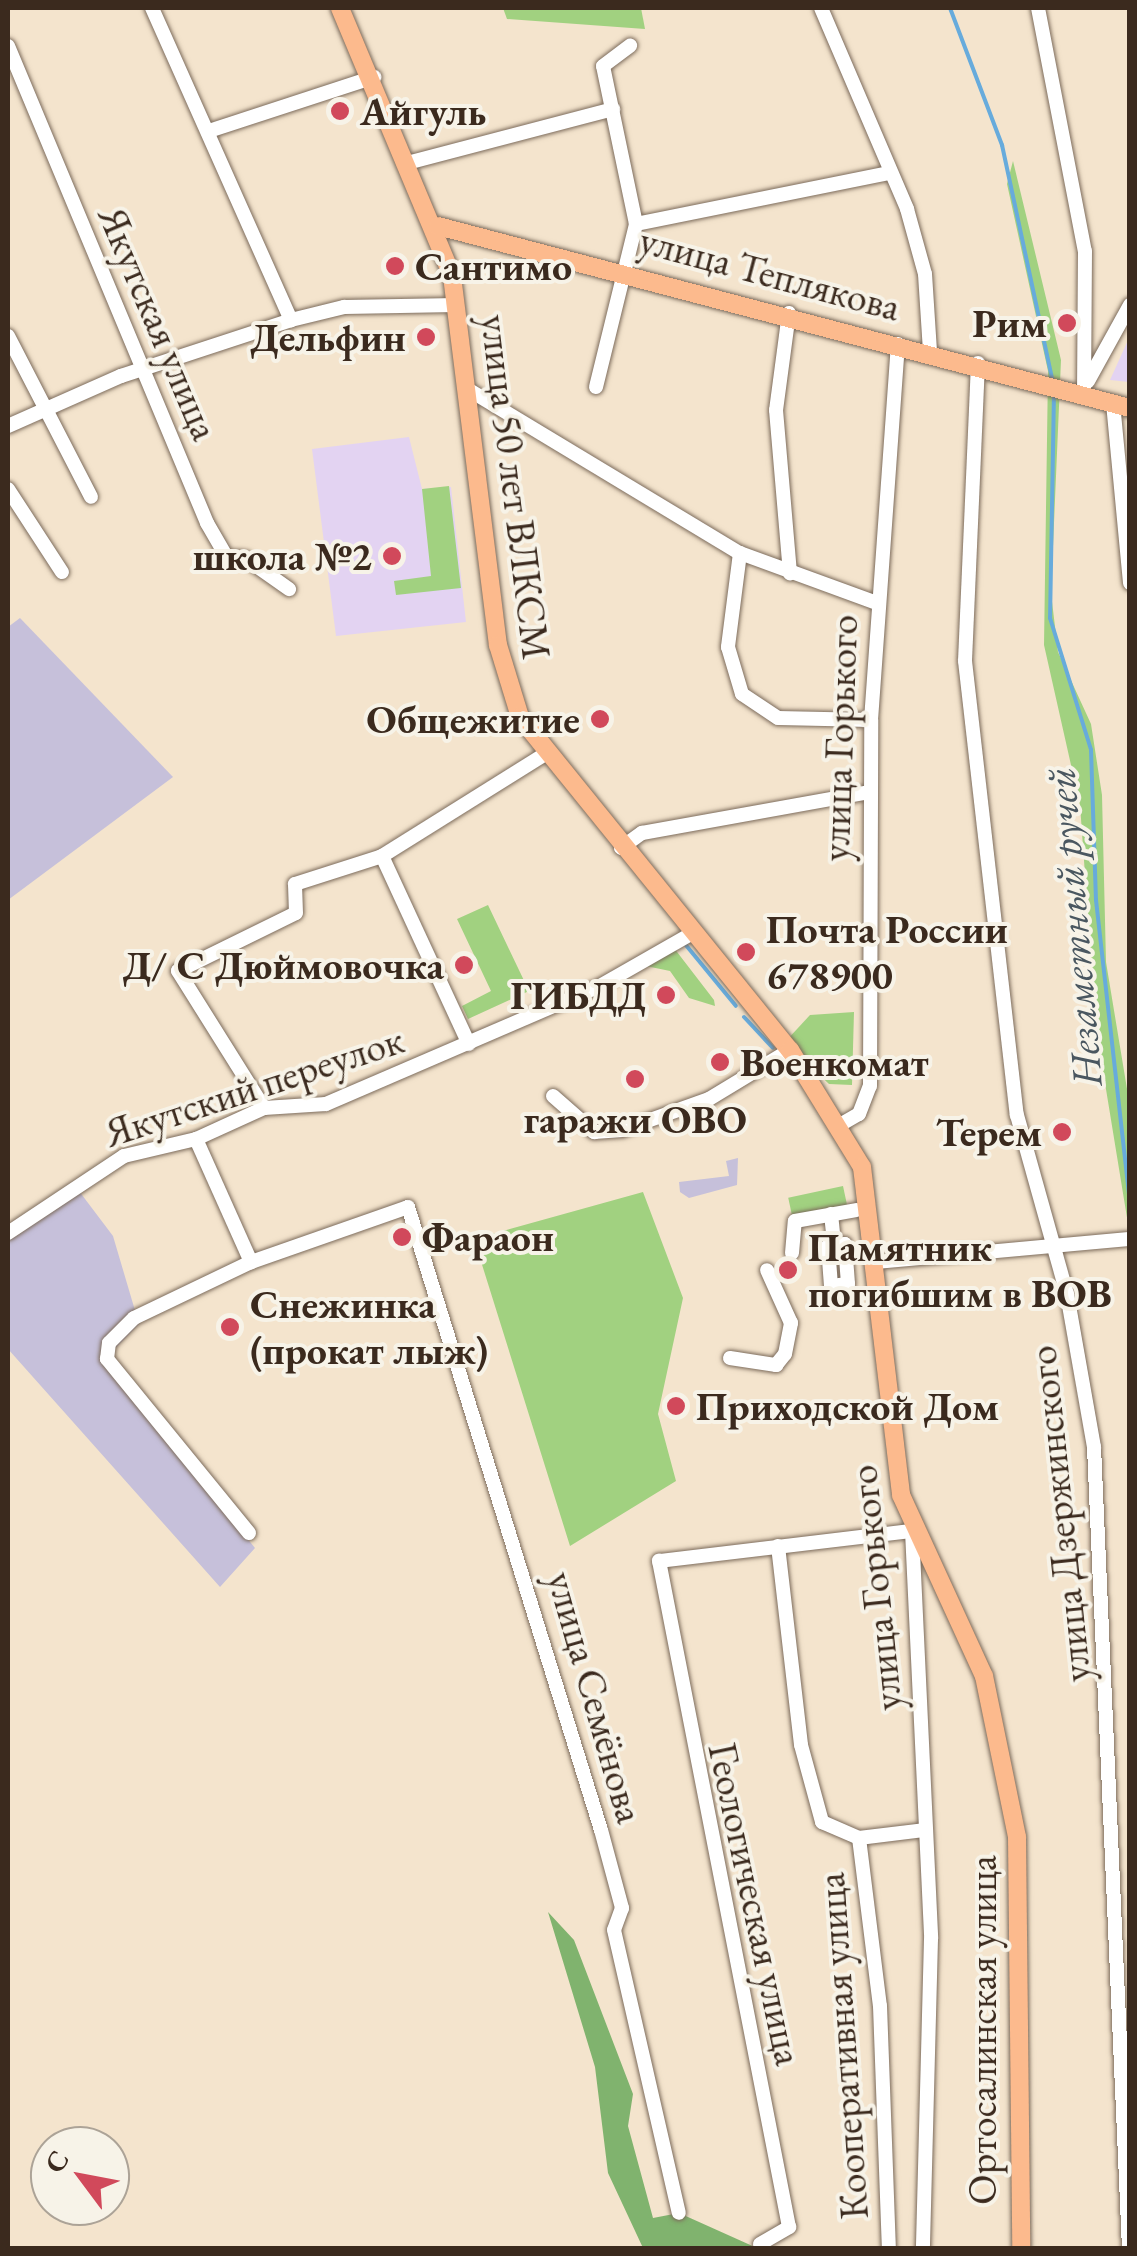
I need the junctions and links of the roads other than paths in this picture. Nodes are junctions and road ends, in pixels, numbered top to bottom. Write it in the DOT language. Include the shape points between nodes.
graph roads {
  1 [pos="152,8"];
  2 [pos="340,8"];
  3 [pos="821,8"];
  4 [pos="1038,8"];
  5 [pos="8,46"];
  6 [pos="630,46"];
  7 [pos="374,77"];
  8 [pos="613,109"];
  9 [pos="210,131"];
  10 [pos="411,162"];
  11 [pos="889,173"];
  12 [pos="636,224"];
  13 [pos="438,226"];
  14 [pos="630,272"];
  15 [pos="456,305"];
  16 [pos="1130,305"];
  17 [pos="789,313"];
  18 [pos="291,320"];
  19 [pos="8,336"];
  20 [pos="898,344"];
  21 [pos="930,351"];
  22 [pos="978,363"];
  23 [pos="144,370"];
  24 [pos="596,387"];
  25 [pos="466,388"];
  26 [pos="1075,388"];
  27 [pos="1121,405"];
  28 [pos="44,406"];
  29 [pos="8,426"];
  30 [pos="8,489"];
  31 [pos="91,498"];
  32 [pos="740,553"];
  33 [pos="62,572"];
  34 [pos="790,573"];
  35 [pos="1130,583"];
  36 [pos="289,588"];
  37 [pos="878,603"];
  38 [pos="871,720"];
  39 [pos="545,754"];
  40 [pos="870,792"];
  41 [pos="620,848"];
  42 [pos="382,856"];
  43 [pos="691,934"];
  44 [pos="468,1044"];
  45 [pos="790,1050"];
  46 [pos="554,1096"];
  47 [pos="264,1108"];
  48 [pos="838,1126"];
  49 [pos="196,1139"];
  50 [pos="856,1210"];
  51 [pos="830,1214"];
  52 [pos="8,1232"];
  53 [pos="1125,1240"];
  54 [pos="834,1245"];
  55 [pos="1053,1245"];
  56 [pos="792,1253"];
  57 [pos="251,1262"];
  58 [pos="877,1262"];
  59 [pos="767,1270"];
  60 [pos="730,1358"];
  61 [pos="912,1531"];
  62 [pos="249,1533"];
  63 [pos="778,1546"];
  64 [pos="924,1830"];
  65 [pos="859,1838"];
  66 [pos="1123,1889"];
  67 [pos="679,2213"];
  68 [pos="760,2244"];
  69 [pos="889,2248"];
  70 [pos="923,2248"];
  71 [pos="1021,2248"];
  72 [pos="1129,2248"];
  1 -- 9 [label="street"];
  2 -- 7 [label="main road, улица 50 лет ВЛКСМ"];
  3 -- 11 [label="street"];
  4 -- 26 [label="street" via="1086,250"];
  5 -- 23 [label="street, Якутская улица"];
  6 -- 8 [label="street" via="604,59"];
  7 -- 9 [label="street"];
  7 -- 10 [label="main road, улица 50 лет ВЛКСМ"];
  8 -- 10 [label="street"];
  8 -- 12 [label="street"];
  9 -- 18 [label="street"];
  10 -- 13 [label="main road, улица 50 лет ВЛКСМ"];
  11 -- 12 [label="street"];
  11 -- 21 [label="street" via="925,274"];
  12 -- 14 [label="street"];
  13 -- 14 [label="main road, улица Теплякова"];
  13 -- 15 [label="main road, улица 50 лет ВЛКСМ"];
  14 -- 17 [label="main road, улица Теплякова"];
  14 -- 24 [label="street" via="619,280"];
  15 -- 18 [label="street" via="344,307"];
  15 -- 25 [label="main road, улица 50 лет ВЛКСМ"];
  16 -- 26 [label="street"];
  17 -- 20 [label="main road, улица Теплякова"];
  17 -- 34 [label="street" via="776,410"];
  18 -- 23 [label="street"];
  19 -- 28 [label="street"];
  20 -- 21 [label="main road, улица Теплякова"];
  20 -- 37 [label="street, улица Горького"];
  21 -- 22 [label="main road, улица Теплякова"];
  22 -- 26 [label="main road, улица Теплякова"];
  22 -- 55 [label="street, улица Дзержинского" via="965,661 1017,1115"];
  23 -- 28 [label="street"];
  23 -- 36 [label="street, Якутская улица" via="227,558 244,558"];
  25 -- 32 [label="street"];
  25 -- 39 [label="main road, улица 50 лет ВЛКСМ" via="503,674"];
  26 -- 27 [label="main road, улица Теплякова"];
  27 -- 35 [label="street"];
  28 -- 29 [label="street"];
  28 -- 31 [label="street"];
  30 -- 33 [label="street"];
  32 -- 34 [label="street"];
  32 -- 38 [label="street" via="728,647 742,694 778,718"];
  34 -- 37 [label="street"];
  37 -- 38 [label="street, улица Горького"];
  38 -- 40 [label="street, улица Горького"];
  39 -- 41 [label="main road, улица 50 лет ВЛКСМ"];
  39 -- 42 [label="street"];
  40 -- 41 [label="street" via="642,833"];
  40 -- 48 [label="street, улица Горького" via="870,1086 859,1114"];
  41 -- 43 [label="main road, улица 50 лет ВЛКСМ"];
  42 -- 44 [label="street"];
  42 -- 47 [label="street" via="294,884 296,913 178,971"];
  43 -- 44 [label="street, Якутский переулок"];
  43 -- 45 [label="main road, улица 50 лет ВЛКСМ"];
  44 -- 47 [label="street, Якутский переулок" via="326,1104"];
  45 -- 46 [label="street" via="709,1099 622,1130 594,1132"];
  45 -- 48 [label="main road, улица 50 лет ВЛКСМ"];
  47 -- 49 [label="street, Якутский переулок"];
  48 -- 58 [label="main road, улица Горького" via="862,1167"];
  49 -- 52 [label="street, Якутский переулок" via="114,1160"];
  49 -- 57 [label="street"];
  50 -- 51 [label="street"];
  51 -- 54 [label="street"];
  51 -- 56 [label="street" via="795,1220"];
  53 -- 55 [label="street"];
  55 -- 58 [label="street"];
  55 -- 66 [label="street, улица Дзержинского" via="1094,1447"];
  57 -- 62 [label="street" via="134,1318 109,1343 107,1360"];
  57 -- 67 [label="street, улица Семёнова" via="408,1207 510,1512 606,1846 622,1908 614,1930"];
  58 -- 61 [label="main road, улица Горького"];
  59 -- 60 [label="street" via="791,1323 785,1354 776,1364"];
  61 -- 63 [label="street"];
  61 -- 64 [label="street, улица Горького"];
  61 -- 71 [label="main road, Ортосалинская улица" via="984,1676 1017,1838"];
  63 -- 65 [label="street, Кооперативная улица" via="801,1746 822,1822"];
  63 -- 68 [label="street, Геологическая улица" via="659,1560 789,2228"];
  64 -- 65 [label="street, Кооперативная улица"];
  64 -- 70 [label="street, улица Горького" via="931,1939"];
  65 -- 69 [label="street, Кооперативная улица" via="880,2006"];
  66 -- 72 [label="street, улица Дзержинского"];
}
